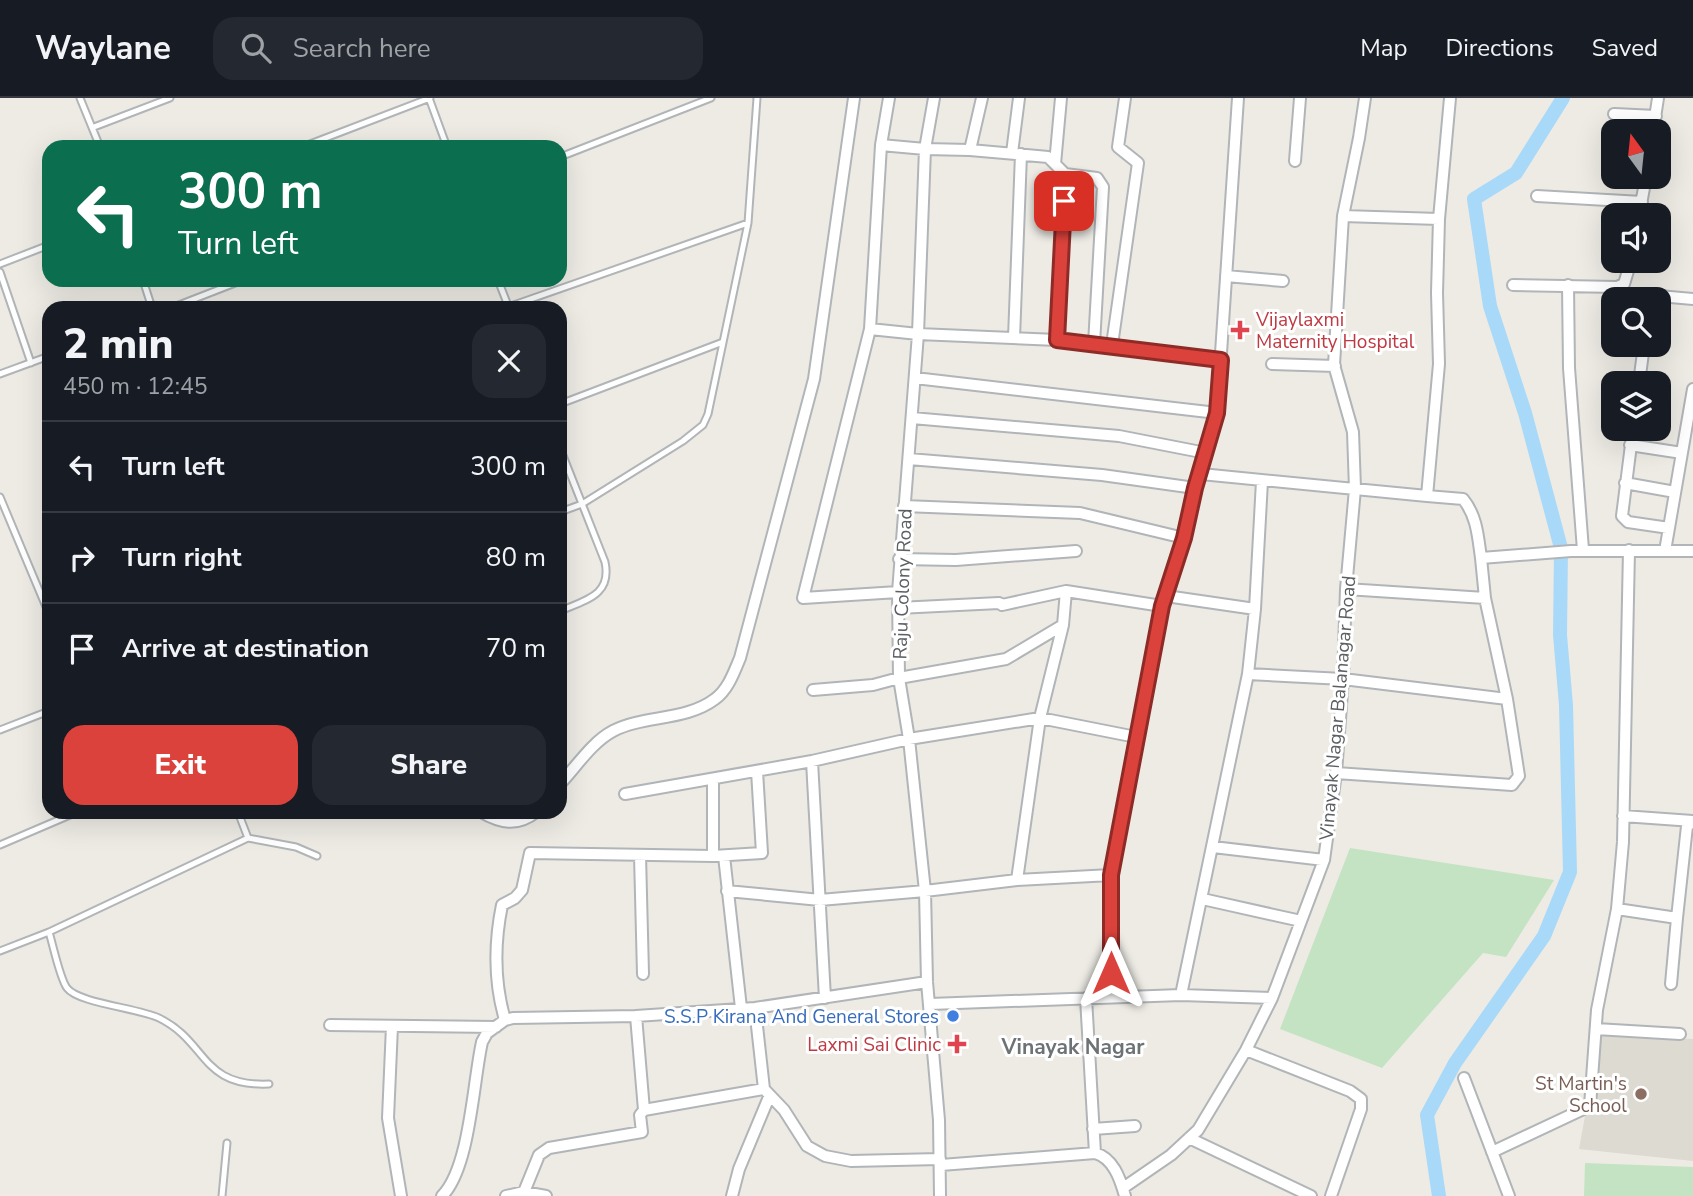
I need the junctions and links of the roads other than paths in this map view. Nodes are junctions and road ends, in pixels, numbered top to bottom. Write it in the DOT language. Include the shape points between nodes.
graph roads {
  1 [pos="80,98"];
  2 [pos="170,98"];
  3 [pos="429,98"];
  4 [pos="711,98"];
  5 [pos="757,98"];
  6 [pos="855,98"];
  7 [pos="889,98"];
  8 [pos="934,98"];
  9 [pos="982,98"];
  10 [pos="1019,98"];
  11 [pos="1061,98"];
  12 [pos="1125,98"];
  13 [pos="1238,98"];
  14 [pos="1300,98"];
  15 [pos="1365,98"];
  16 [pos="1450,98"];
  17 [pos="1658,98"];
  18 [pos="1614,114"];
  19 [pos="1656,116"];
  20 [pos="1655,119"];
  21 [pos="94,127"];
  22 [pos="98,140"];
  23 [pos="320,140"];
  24 [pos="444,140"];
  25 [pos="881,145"];
  26 [pos="925,149"];
  27 [pos="970,150"];
  28 [pos="567,154"];
  29 [pos="1017,154"];
  30 [pos="1294,161"];
  31 [pos="1055,164"];
  32 [pos="1065,174"];
  33 [pos="1644,189"];
  34 [pos="1537,196"];
  35 [pos="1642,202"];
  36 [pos="1343,216"];
  37 [pos="1439,219"];
  38 [pos="748,223"];
  39 [pos="42,248"];
  40 [pos="0,264"];
  41 [pos="0,272"];
  42 [pos="1627,273"];
  43 [pos="1226,276"];
  44 [pos="1283,281"];
  45 [pos="1513,285"];
  46 [pos="1568,285"];
  47 [pos="225,287"];
  48 [pos="567,287"];
  49 [pos="567,287"];
  50 [pos="1671,297"];
  51 [pos="1693,299"];
  52 [pos="189,301"];
  53 [pos="527,301"];
  54 [pos="870,329"];
  55 [pos="918,334"];
  56 [pos="1014,338"];
  57 [pos="1057,340"];
  58 [pos="723,342"];
  59 [pos="1094,344"];
  60 [pos="1112,345"];
  61 [pos="42,359"];
  62 [pos="1221,360"];
  63 [pos="31,363"];
  64 [pos="1272,364"];
  65 [pos="1335,366"];
  66 [pos="0,374"];
  67 [pos="915,378"];
  68 [pos="1693,388"];
  69 [pos="567,401"];
  70 [pos="1217,413"];
  71 [pos="912,418"];
  72 [pos="1631,441"];
  73 [pos="1630,445"];
  74 [pos="1206,453"];
  75 [pos="1682,453"];
  76 [pos="909,459"];
  77 [pos="567,466"];
  78 [pos="1201,474"];
  79 [pos="1262,481"];
  80 [pos="1625,483"];
  81 [pos="1195,488"];
  82 [pos="1355,489"];
  83 [pos="1675,492"];
  84 [pos="0,496"];
  85 [pos="1427,496"];
  86 [pos="582,503"];
  87 [pos="904,506"];
  88 [pos="567,509"];
  89 [pos="1669,528"];
  90 [pos="1184,538"];
  91 [pos="1577,550"];
  92 [pos="1629,550"];
  93 [pos="1076,551"];
  94 [pos="1665,551"];
  95 [pos="1693,551"];
  96 [pos="1481,558"];
  97 [pos="899,559"];
  98 [pos="1346,589"];
  99 [pos="1066,591"];
  100 [pos="898,593"];
  101 [pos="42,597"];
  102 [pos="1485,598"];
  103 [pos="1164,601"];
  104 [pos="567,608"];
  105 [pos="898,608"];
  106 [pos="1255,609"];
  107 [pos="1063,625"];
  108 [pos="1248,674"];
  109 [pos="899,677"];
  110 [pos="1343,679"];
  111 [pos="813,690"];
  112 [pos="1507,699"];
  113 [pos="42,714"];
  114 [pos="1040,718"];
  115 [pos="0,730"];
  116 [pos="1136,737"];
  117 [pos="909,739"];
  118 [pos="812,761"];
  119 [pos="757,771"];
  120 [pos="1336,773"];
  121 [pos="567,777"];
  122 [pos="712,780"];
  123 [pos="625,794"];
  124 [pos="1623,816"];
  125 [pos="61,819"];
  126 [pos="241,819"];
  127 [pos="492,819"];
  128 [pos="526,819"];
  129 [pos="1693,821"];
  130 [pos="248,838"];
  131 [pos="0,845"];
  132 [pos="1213,847"];
  133 [pos="639,855"];
  134 [pos="317,856"];
  135 [pos="719,856"];
  136 [pos="1324,860"];
  137 [pos="1111,875"];
  138 [pos="1017,880"];
  139 [pos="727,891"];
  140 [pos="925,891"];
  141 [pos="820,900"];
  142 [pos="1208,900"];
  143 [pos="1617,909"];
  144 [pos="1677,918"];
  145 [pos="1301,921"];
  146 [pos="48,932"];
  147 [pos="0,951"];
  148 [pos="643,974"];
  149 [pos="928,982"];
  150 [pos="1671,984"];
  151 [pos="1181,995"];
  152 [pos="1111,997"];
  153 [pos="825,998"];
  154 [pos="1086,998"];
  155 [pos="1272,999"];
  156 [pos="930,1004"];
  157 [pos="741,1007"];
  158 [pos="755,1007"];
  159 [pos="636,1016"];
  160 [pos="500,1023"];
  161 [pos="330,1025"];
  162 [pos="392,1027"];
  163 [pos="1596,1029"];
  164 [pos="1680,1034"];
  165 [pos="1246,1050"];
  166 [pos="1465,1078"];
  167 [pos="269,1084"];
  168 [pos="767,1093"];
  169 [pos="643,1110"];
  170 [pos="1135,1126"];
  171 [pos="1093,1129"];
  172 [pos="1189,1138"];
  173 [pos="227,1143"];
  174 [pos="1492,1152"];
  175 [pos="1095,1153"];
  176 [pos="941,1162"];
  177 [pos="524,1192"];
  178 [pos="1124,1192"];
  179 [pos="222,1196"];
  180 [pos="401,1196"];
  181 [pos="442,1196"];
  182 [pos="506,1196"];
  183 [pos="545,1196"];
  184 [pos="732,1196"];
  185 [pos="940,1196"];
  186 [pos="1311,1196"];
  187 [pos="1331,1196"];
  188 [pos="1509,1196"];
  1 -- 21 [label="lane"];
  2 -- 21 [label="lane"];
  3 -- 23 [label="lane"];
  3 -- 24 [label="lane"];
  4 -- 28 [label="lane"];
  5 -- 38 [label="lane"];
  6 -- 121 [label="street" via="814,379 740,658 716,699 611,732"];
  7 -- 25 [label="street"];
  8 -- 26 [label="street, Raju Colony Road"];
  9 -- 27 [label="street"];
  10 -- 29 [label="street"];
  11 -- 31 [label="street"];
  12 -- 60 [label="street" via="1118,148 1138,163"];
  13 -- 43 [label="street"];
  14 -- 30 [label="street"];
  15 -- 36 [label="street, Vinayak Nagar Balanagar Road"];
  16 -- 37 [label="street"];
  17 -- 19 [label="street"];
  18 -- 19 [label="street"];
  19 -- 20 [label="street"];
  21 -- 22 [label="lane"];
  25 -- 26 [label="street"];
  25 -- 54 [label="street"];
  26 -- 27 [label="street"];
  26 -- 55 [label="street, Raju Colony Road"];
  27 -- 29 [label="street"];
  29 -- 31 [label="street" via="1048,157"];
  29 -- 56 [label="street"];
  31 -- 32 [label="street"];
  32 -- 57 [label="street"];
  32 -- 59 [label="street" via="1097,178 1103,187"];
  33 -- 35 [label="street"];
  34 -- 35 [label="street"];
  36 -- 37 [label="street"];
  36 -- 65 [label="street, Vinayak Nagar Balanagar Road"];
  37 -- 85 [label="street" via="1439,364"];
  38 -- 49 [label="lane"];
  38 -- 58 [label="lane"];
  39 -- 40 [label="lane"];
  41 -- 63 [label="lane"];
  42 -- 46 [label="street" via="1624,284 1617,287"];
  43 -- 44 [label="street"];
  43 -- 62 [label="street"];
  45 -- 46 [label="street"];
  46 -- 91 [label="street"];
  47 -- 52 [label="lane"];
  48 -- 53 [label="lane"];
  50 -- 51 [label="street"];
  54 -- 55 [label="street"];
  54 -- 100 [label="street" via="803,598"];
  55 -- 56 [label="street"];
  55 -- 67 [label="street, Raju Colony Road"];
  56 -- 57 [label="street"];
  57 -- 59 [label="street"];
  58 -- 69 [label="lane"];
  58 -- 86 [label="lane" via="703,425"];
  59 -- 60 [label="street"];
  60 -- 62 [label="street"];
  61 -- 63 [label="lane"];
  62 -- 70 [label="street"];
  63 -- 66 [label="lane"];
  64 -- 65 [label="street"];
  65 -- 82 [label="street, Vinayak Nagar Balanagar Road" via="1353,432"];
  67 -- 70 [label="street"];
  67 -- 71 [label="street, Raju Colony Road"];
  68 -- 75 [label="street"];
  70 -- 74 [label="street"];
  71 -- 74 [label="street" via="1119,436"];
  71 -- 76 [label="street, Raju Colony Road"];
  72 -- 73 [label="street"];
  73 -- 75 [label="street"];
  73 -- 80 [label="street"];
  74 -- 78 [label="street"];
  75 -- 83 [label="street"];
  76 -- 81 [label="street" via="1102,475"];
  76 -- 87 [label="street, Raju Colony Road"];
  77 -- 86 [label="lane"];
  78 -- 79 [label="street"];
  78 -- 81 [label="street"];
  79 -- 82 [label="street"];
  79 -- 106 [label="street"];
  80 -- 83 [label="street"];
  80 -- 89 [label="street" via="1622,516 1628,522"];
  81 -- 90 [label="street"];
  82 -- 85 [label="street"];
  82 -- 98 [label="street, Vinayak Nagar Balanagar Road"];
  83 -- 89 [label="street"];
  84 -- 101 [label="lane"];
  85 -- 96 [label="street" via="1463,499 1474,515"];
  86 -- 88 [label="lane"];
  86 -- 104 [label="lane" via="608,578 597,593"];
  87 -- 90 [label="street" via="1080,513"];
  87 -- 97 [label="street, Raju Colony Road"];
  89 -- 94 [label="street"];
  90 -- 103 [label="street"];
  91 -- 92 [label="street"];
  91 -- 96 [label="street"];
  92 -- 94 [label="street"];
  92 -- 124 [label="street"];
  93 -- 97 [label="street" via="956,560"];
  94 -- 95 [label="street"];
  96 -- 102 [label="street"];
  97 -- 100 [label="street, Raju Colony Road"];
  98 -- 102 [label="street"];
  98 -- 110 [label="street, Vinayak Nagar Balanagar Road"];
  99 -- 103 [label="street"];
  99 -- 105 [label="street" via="1002,605"];
  99 -- 107 [label="street"];
  100 -- 105 [label="street, Raju Colony Road"];
  102 -- 112 [label="street"];
  103 -- 106 [label="street"];
  103 -- 116 [label="street"];
  105 -- 109 [label="street, Raju Colony Road"];
  106 -- 108 [label="street"];
  107 -- 109 [label="street" via="1006,659"];
  107 -- 114 [label="street"];
  108 -- 110 [label="street"];
  108 -- 132 [label="street"];
  109 -- 111 [label="street" via="873,685"];
  109 -- 117 [label="street, Raju Colony Road"];
  110 -- 112 [label="street"];
  110 -- 120 [label="street, Vinayak Nagar Balanagar Road"];
  112 -- 120 [label="street" via="1519,776 1512,785"];
  113 -- 115 [label="lane"];
  114 -- 116 [label="street"];
  114 -- 117 [label="street"];
  114 -- 138 [label="street"];
  116 -- 137 [label="street"];
  117 -- 118 [label="street"];
  117 -- 140 [label="street, Raju Colony Road"];
  118 -- 119 [label="street"];
  118 -- 141 [label="street"];
  119 -- 122 [label="street"];
  119 -- 135 [label="street" via="762,853"];
  120 -- 136 [label="street, Vinayak Nagar Balanagar Road"];
  122 -- 123 [label="street"];
  122 -- 135 [label="street"];
  124 -- 129 [label="street"];
  124 -- 143 [label="street"];
  125 -- 131 [label="lane"];
  126 -- 130 [label="lane"];
  127 -- 128 [label="street" via="507,823"];
  129 -- 144 [label="street" via="1687,825"];
  130 -- 134 [label="lane"];
  130 -- 146 [label="lane"];
  132 -- 136 [label="street"];
  132 -- 151 [label="street"];
  133 -- 135 [label="street"];
  133 -- 148 [label="street"];
  133 -- 160 [label="street" via="530,853 522,890 502,905 497,931"];
  135 -- 139 [label="street"];
  136 -- 145 [label="street, Vinayak Nagar Balanagar Road"];
  137 -- 138 [label="street"];
  137 -- 152 [label="street"];
  138 -- 140 [label="street"];
  139 -- 141 [label="street"];
  139 -- 157 [label="street"];
  140 -- 141 [label="street"];
  140 -- 149 [label="street, Raju Colony Road"];
  141 -- 153 [label="street"];
  142 -- 145 [label="street"];
  143 -- 144 [label="street"];
  143 -- 163 [label="street"];
  144 -- 150 [label="street"];
  145 -- 155 [label="street, Vinayak Nagar Balanagar Road"];
  146 -- 147 [label="lane"];
  146 -- 167 [label="lane" via="66,988 77,997 159,1018 183,1035 225,1078 248,1085"];
  149 -- 153 [label="street"];
  149 -- 156 [label="street, Raju Colony Road"];
  151 -- 152 [label="street"];
  151 -- 155 [label="street"];
  152 -- 154 [label="street"];
  153 -- 158 [label="street"];
  154 -- 156 [label="street"];
  154 -- 171 [label="street"];
  155 -- 165 [label="street, Vinayak Nagar Balanagar Road"];
  156 -- 176 [label="street, Raju Colony Road"];
  157 -- 158 [label="street"];
  157 -- 159 [label="street"];
  158 -- 168 [label="street"];
  159 -- 160 [label="street" via="532,1017"];
  159 -- 169 [label="street"];
  160 -- 162 [label="street"];
  160 -- 181 [label="street" via="482,1042 457,1172"];
  161 -- 162 [label="street"];
  162 -- 180 [label="street" via="388,1118"];
  163 -- 164 [label="street"];
  163 -- 174 [label="street" via="1590,1106"];
  165 -- 172 [label="street, Vinayak Nagar Balanagar Road"];
  165 -- 187 [label="street" via="1361,1099 1362,1110"];
  166 -- 174 [label="street"];
  168 -- 169 [label="street"];
  168 -- 176 [label="street" via="807,1146 825,1156 851,1161"];
  168 -- 184 [label="street"];
  169 -- 177 [label="street" via="642,1132 549,1148 539,1155"];
  170 -- 171 [label="street"];
  171 -- 175 [label="street"];
  172 -- 178 [label="street, Vinayak Nagar Balanagar Road"];
  172 -- 186 [label="street"];
  173 -- 179 [label="lane"];
  174 -- 188 [label="street"];
  175 -- 176 [label="street"];
  175 -- 178 [label="street" via="1111,1163"];
  176 -- 185 [label="street, Raju Colony Road"];
  177 -- 182 [label="street"];
  177 -- 183 [label="street"];
}
